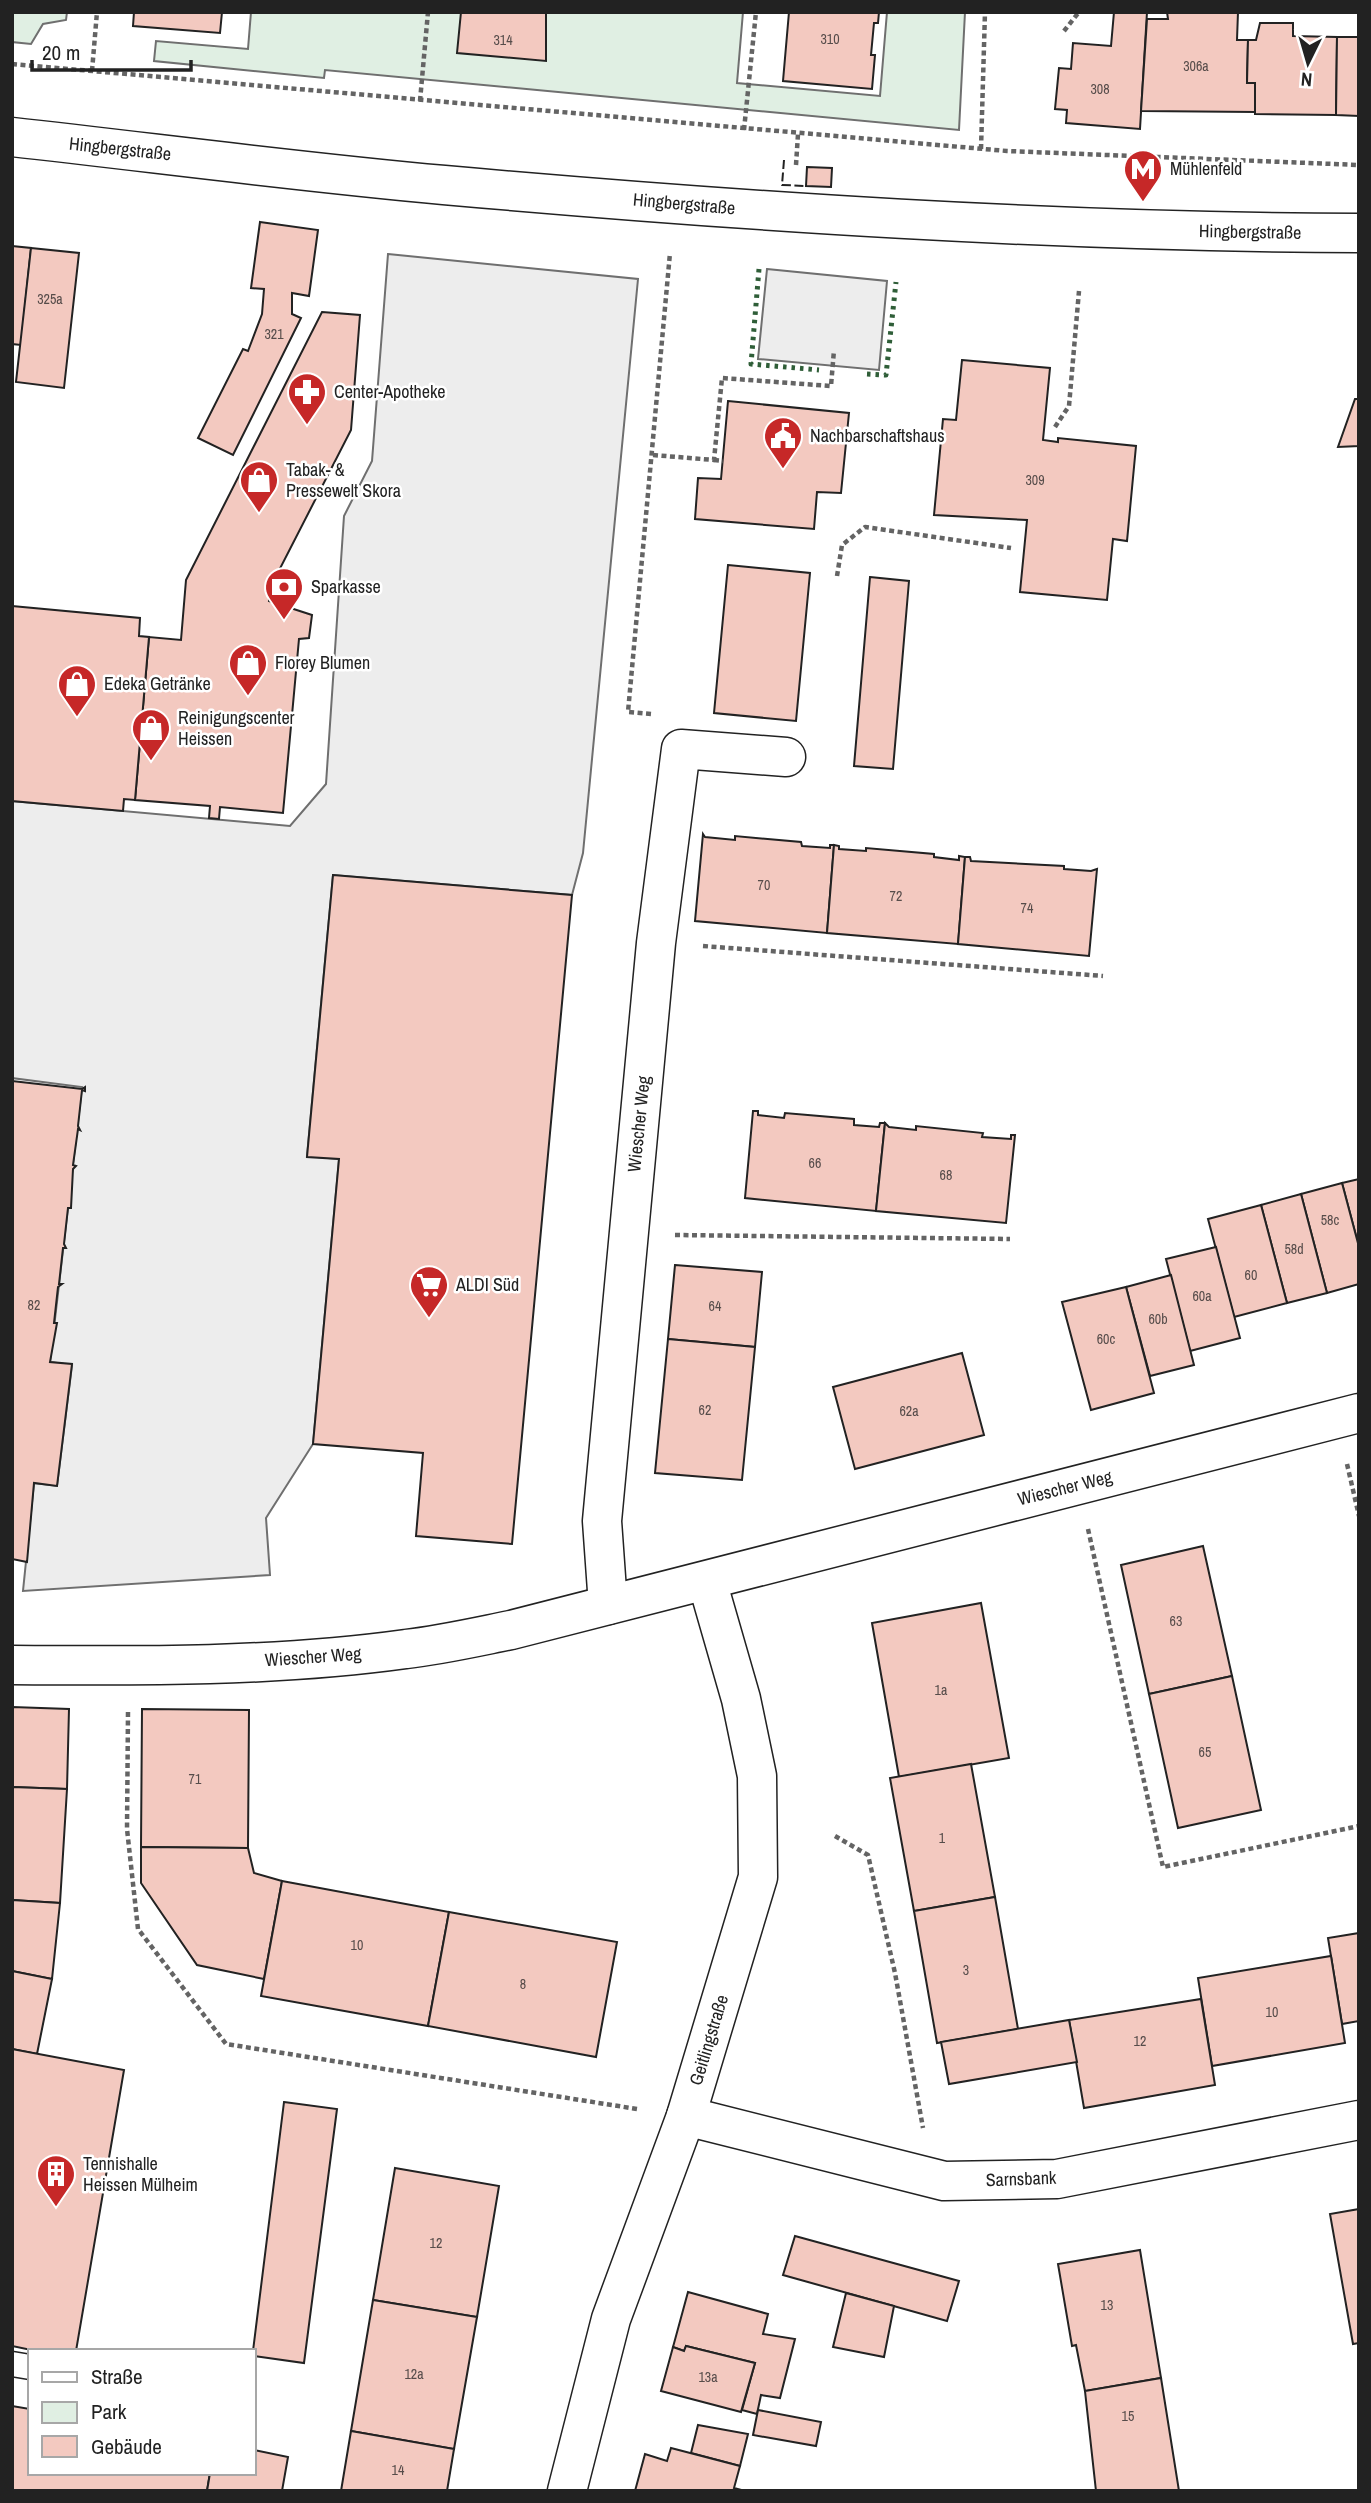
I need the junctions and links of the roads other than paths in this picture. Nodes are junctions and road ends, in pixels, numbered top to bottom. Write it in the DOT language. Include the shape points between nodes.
graph roads {
  1 [pos="12,137"];
  2 [pos="1359,233"];
  3 [pos="786,757"];
  4 [pos="1359,1413"];
  5 [pos="707,1581"];
  6 [pos="608,1605"];
  7 [pos="12,1665"];
  8 [pos="687,2116"];
  9 [pos="1359,2120"];
  10 [pos="568,2491"];
  1 -- 2 [label="street, Hingbergstraße" via="441,185 844,217"];
  3 -- 6 [label="street, Wiescher Weg" via="681,749 656,943 603,1521"];
  4 -- 5 [label="street, Wiescher Weg"];
  5 -- 6 [label="street, Wiescher Weg"];
  5 -- 8 [label="street, Geitlingstraße" via="741,1699 757,1776 758,1877"];
  6 -- 7 [label="street, Wiescher Weg" via="510,1630 406,1649 175,1665"];
  8 -- 9 [label="street, Sarnsbank" via="944,2181 1057,2179"];
  8 -- 10 [label="street, Geitlingstraße" via="611,2319"];
}
